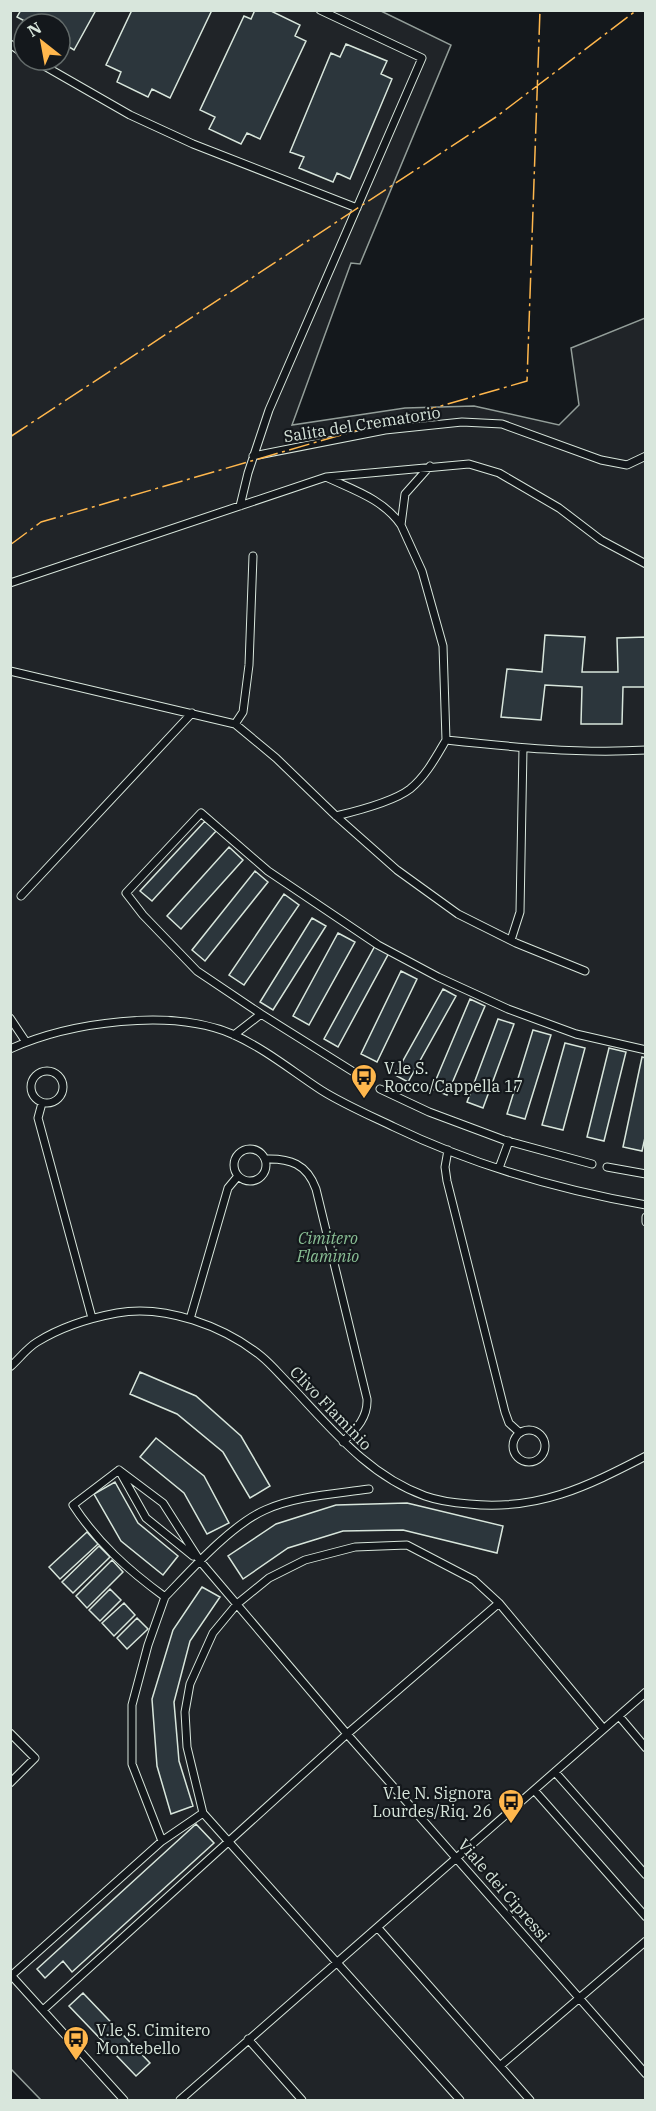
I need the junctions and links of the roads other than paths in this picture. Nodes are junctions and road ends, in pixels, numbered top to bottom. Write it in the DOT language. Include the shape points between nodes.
graph roads {
  1 [pos="320,10"];
  2 [pos="55,72"];
  3 [pos="357,208"];
  4 [pos="254,456"];
  5 [pos="645,456"];
  6 [pos="430,466"];
  7 [pos="326,477"];
  8 [pos="240,506"];
  9 [pos="401,525"];
  10 [pos="253,556"];
  11 [pos="645,564"];
  12 [pos="10,582"];
  13 [pos="10,671"];
  14 [pos="192,713"];
  15 [pos="235,724"];
  16 [pos="446,740"];
  17 [pos="523,748"];
  18 [pos="645,750"];
  19 [pos="336,816"];
  20 [pos="21,896"];
  21 [pos="511,940"];
  22 [pos="585,971"];
  23 [pos="261,1014"];
  24 [pos="10,1018"];
  25 [pos="234,1035"];
  26 [pos="26,1042"];
  27 [pos="10,1049"];
  28 [pos="645,1050"];
  29 [pos="368,1081"];
  30 [pos="380,1089"];
  31 [pos="42,1103"];
  32 [pos="509,1141"];
  33 [pos="448,1150"];
  34 [pos="265,1159"];
  35 [pos="592,1164"];
  36 [pos="607,1167"];
  37 [pos="499,1168"];
  38 [pos="645,1174"];
  39 [pos="238,1176"];
  40 [pos="645,1205"];
  41 [pos="645,1217"];
  42 [pos="645,1222"];
  43 [pos="92,1318"];
  44 [pos="190,1319"];
  45 [pos="11,1367"];
  46 [pos="519,1433"];
  47 [pos="343,1442"];
  48 [pos="645,1456"];
  49 [pos="119,1470"];
  50 [pos="369,1489"];
  51 [pos="200,1561"];
  52 [pos="165,1597"];
  53 [pos="499,1603"];
  54 [pos="237,1604"];
  55 [pos="645,1692"];
  56 [pos="619,1716"];
  57 [pos="603,1728"];
  58 [pos="10,1733"];
  59 [pos="347,1734"];
  60 [pos="645,1746"];
  61 [pos="555,1772"];
  62 [pos="10,1783"];
  63 [pos="534,1790"];
  64 [pos="203,1813"];
  65 [pos="162,1841"];
  66 [pos="228,1843"];
  67 [pos="457,1857"];
  68 [pos="645,1875"];
  69 [pos="645,1917"];
  70 [pos="378,1928"];
  71 [pos="645,1941"];
  72 [pos="337,1963"];
  73 [pos="11,1974"];
  74 [pos="579,1998"];
  75 [pos="43,2010"];
  76 [pos="248,2039"];
  77 [pos="500,2066"];
  78 [pos="645,2074"];
  79 [pos="124,2100"];
  80 [pos="180,2100"];
  81 [pos="302,2100"];
  82 [pos="460,2100"];
  83 [pos="530,2100"];
  1 -- 3 [label="lane" via="422,58"];
  2 -- 3 [label="lane" via="129,115 193,144"];
  3 -- 4 [label="lane" via="268,410"];
  4 -- 5 [label="lane, Salita del Crematorio" via="385,430 462,422 502,424 601,460 627,465"];
  4 -- 8 [label="lane"];
  6 -- 7 [label="lane"];
  6 -- 9 [label="lane" via="405,494"];
  6 -- 11 [label="lane" via="469,464 499,473"];
  7 -- 8 [label="lane"];
  7 -- 9 [label="lane" via="366,495 393,513"];
  8 -- 12 [label="lane"];
  9 -- 16 [label="lane" via="422,571 442,646"];
  10 -- 15 [label="lane" via="249,665 243,712"];
  13 -- 14 [label="lane"];
  14 -- 15 [label="lane"];
  14 -- 20 [label="lane"];
  15 -- 19 [label="lane"];
  16 -- 17 [label="lane"];
  16 -- 19 [label="lane" via="430,767 409,790 370,808"];
  17 -- 18 [label="lane"];
  17 -- 21 [label="lane" via="520,912"];
  19 -- 21 [label="lane" via="397,870 449,908"];
  21 -- 22 [label="lane"];
  23 -- 25 [label="lane"];
  23 -- 28 [label="lane" via="197,971 126,893 201,813 268,871 378,945 508,1009 576,1034"];
  23 -- 29 [label="lane"];
  24 -- 26 [label="lane"];
  25 -- 26 [label="lane" via="211,1026 141,1020 89,1025"];
  25 -- 33 [label="lane" via="323,1091"];
  26 -- 27 [label="lane"];
  30 -- 32 [label="lane" via="429,1112"];
  31 -- 31 [label="lane" via="52,1102 62,1091 62,1081 50,1072 35,1076 31,1086 33,1096"];
  31 -- 43 [label="lane" via="39,1118"];
  32 -- 35 [label="lane"];
  32 -- 37 [label="lane"];
  33 -- 37 [label="lane"];
  33 -- 46 [label="lane" via="447,1181 504,1412"];
  34 -- 39 [label="lane" via="265,1170 258,1178 248,1181"];
  34 -- 39 [label="lane" via="254,1149 243,1150 234,1162"];
  34 -- 47 [label="lane" via="286,1159 299,1165 311,1176 316,1189 368,1399 363,1420"];
  36 -- 38 [label="lane"];
  37 -- 40 [label="lane" via="541,1182"];
  39 -- 44 [label="lane" via="228,1188"];
  41 -- 42 [label="lane"];
  43 -- 44 [label="lane, Clivo Flaminio" via="137,1310"];
  43 -- 45 [label="lane, Clivo Flaminio" via="36,1343"];
  44 -- 47 [label="lane, Clivo Flaminio" via="238,1339 263,1357"];
  46 -- 46 [label="lane" via="513,1447 517,1456 526,1462 540,1458 545,1448 543,1438 535,1431"];
  47 -- 48 [label="lane, Clivo Flaminio" via="377,1470 425,1496 489,1506 551,1498 584,1487"];
  49 -- 51 [label="lane" via="163,1503"];
  49 -- 51 [label="lane" via="146,1518"];
  49 -- 52 [label="lane" via="73,1505 109,1551"];
  50 -- 51 [label="lane" via="264,1510 245,1521"];
  51 -- 52 [label="lane"];
  51 -- 54 [label="lane, Viale dei Cipressi"];
  52 -- 65 [label="lane" via="132,1705 132,1764"];
  53 -- 54 [label="lane" via="474,1580 407,1545 355,1546 305,1560 269,1578"];
  53 -- 57 [label="lane"];
  53 -- 59 [label="lane"];
  54 -- 59 [label="lane, Viale dei Cipressi"];
  54 -- 64 [label="lane" via="213,1633 190,1684 185,1712 187,1747"];
  55 -- 56 [label="lane"];
  56 -- 57 [label="lane"];
  56 -- 60 [label="lane"];
  57 -- 61 [label="lane"];
  58 -- 62 [label="lane" via="35,1758"];
  59 -- 66 [label="lane"];
  59 -- 67 [label="lane, Viale dei Cipressi"];
  61 -- 63 [label="lane"];
  61 -- 68 [label="lane"];
  63 -- 67 [label="lane"];
  63 -- 69 [label="lane"];
  64 -- 65 [label="lane"];
  64 -- 66 [label="lane"];
  65 -- 73 [label="lane"];
  66 -- 72 [label="lane"];
  66 -- 75 [label="lane"];
  67 -- 70 [label="lane"];
  67 -- 74 [label="lane, Viale dei Cipressi"];
  70 -- 72 [label="lane"];
  70 -- 77 [label="lane"];
  71 -- 74 [label="lane"];
  72 -- 76 [label="lane"];
  72 -- 82 [label="lane"];
  73 -- 75 [label="lane"];
  74 -- 77 [label="lane"];
  74 -- 78 [label="lane, Viale dei Cipressi"];
  75 -- 79 [label="lane"];
  76 -- 80 [label="lane"];
  76 -- 81 [label="lane"];
  77 -- 83 [label="lane"];
}
